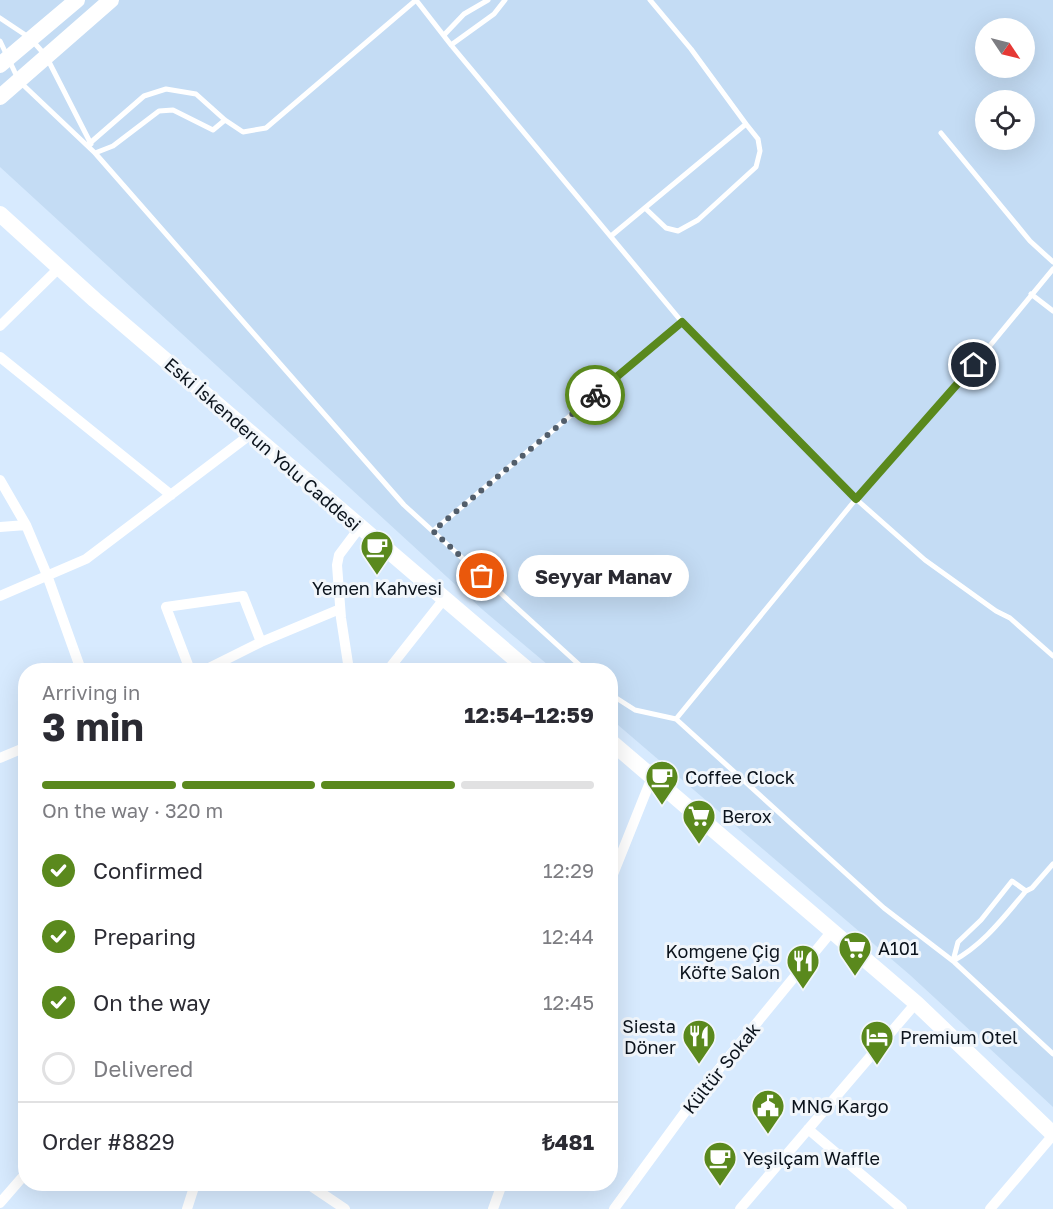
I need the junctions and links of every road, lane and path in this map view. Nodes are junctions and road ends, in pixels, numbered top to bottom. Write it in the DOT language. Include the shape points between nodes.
graph roads {
  1 [pos="77,0"];
  2 [pos="111,0"];
  3 [pos="416,0"];
  4 [pos="488,0"];
  5 [pos="505,0"];
  6 [pos="650,0"];
  7 [pos="0,18"];
  8 [pos="444,35"];
  9 [pos="30,38"];
  10 [pos="0,41"];
  11 [pos="451,45"];
  12 [pos="46,56"];
  13 [pos="4,61"];
  14 [pos="19,81"];
  15 [pos="0,97"];
  16 [pos="225,120"];
  17 [pos="746,124"];
  18 [pos="941,133"];
  19 [pos="90,142"];
  20 [pos="95,153"];
  21 [pos="645,208"];
  22 [pos="0,214"];
  23 [pos="610,236"];
  24 [pos="1053,262"];
  25 [pos="59,268"];
  26 [pos="1053,268"];
  27 [pos="1031,294"];
  28 [pos="1053,311"];
  29 [pos="682,322"];
  30 [pos="0,326"];
  31 [pos="0,357"];
  32 [pos="251,434"];
  33 [pos="0,480"];
  34 [pos="171,495"];
  35 [pos="856,499"];
  36 [pos="26,525"];
  37 [pos="0,527"];
  38 [pos="360,527"];
  39 [pos="433,531"];
  40 [pos="47,575"];
  41 [pos="0,596"];
  42 [pos="444,599"];
  43 [pos="340,609"];
  44 [pos="261,642"];
  45 [pos="1053,656"];
  46 [pos="78,663"];
  47 [pos="187,663"];
  48 [pos="218,663"];
  49 [pos="348,663"];
  50 [pos="394,663"];
  51 [pos="520,663"];
  52 [pos="577,663"];
  53 [pos="618,699"];
  54 [pos="675,718"];
  55 [pos="618,748"];
  56 [pos="18,750"];
  57 [pos="0,758"];
  58 [pos="652,777"];
  59 [pos="618,862"];
  60 [pos="1053,864"];
  61 [pos="1026,891"];
  62 [pos="832,931"];
  63 [pos="953,961"];
  64 [pos="916,1003"];
  65 [pos="1053,1054"];
  66 [pos="808,1130"];
  67 [pos="1053,1135"];
  68 [pos="18,1182"];
  69 [pos="193,1191"];
  70 [pos="318,1191"];
  71 [pos="499,1191"];
  72 [pos="0,1203"];
  73 [pos="187,1209"];
  74 [pos="345,1209"];
  75 [pos="493,1209"];
  76 [pos="614,1209"];
  77 [pos="740,1209"];
  78 [pos="902,1209"];
  79 [pos="990,1209"];
  1 -- 9 [label="street"];
  2 -- 12 [label="street"];
  3 -- 8 [label="lane"];
  3 -- 16 [label="lane" via="266,128 243,132"];
  4 -- 8 [label="lane" via="464,14"];
  5 -- 11 [label="lane" via="494,14"];
  6 -- 17 [label="lane"];
  7 -- 9 [label="lane"];
  8 -- 11 [label="lane"];
  9 -- 12 [label="lane"];
  9 -- 13 [label="street"];
  10 -- 13 [label="lane"];
  11 -- 23 [label="lane"];
  12 -- 14 [label="street"];
  12 -- 19 [label="lane"];
  13 -- 14 [label="lane"];
  14 -- 15 [label="street"];
  14 -- 20 [label="lane"];
  16 -- 19 [label="lane" via="196,94 166,89 144,96"];
  16 -- 20 [label="lane" via="213,130 174,110 159,111 113,146"];
  17 -- 21 [label="lane"];
  17 -- 21 [label="lane" via="758,139 756,167 698,220 678,231 666,228"];
  18 -- 24 [label="lane" via="1030,241"];
  19 -- 20 [label="lane"];
  20 -- 39 [label="lane" via="404,505"];
  21 -- 23 [label="lane"];
  22 -- 25 [label="street, Eski İskenderun Yolu Caddesi"];
  23 -- 29 [label="lane"];
  25 -- 30 [label="street"];
  25 -- 32 [label="street, Eski İskenderun Yolu Caddesi"];
  26 -- 27 [label="lane"];
  27 -- 28 [label="lane"];
  27 -- 35 [label="lane"];
  29 -- 35 [label="lane"];
  29 -- 39 [label="lane"];
  31 -- 34 [label="street"];
  32 -- 34 [label="street"];
  32 -- 38 [label="street, Eski İskenderun Yolu Caddesi"];
  33 -- 36 [label="street"];
  34 -- 40 [label="street" via="86,559"];
  35 -- 45 [label="lane" via="925,560 1010,618"];
  35 -- 54 [label="lane"];
  36 -- 37 [label="street"];
  36 -- 40 [label="street"];
  38 -- 42 [label="street, Eski İskenderun Yolu Caddesi"];
  38 -- 43 [label="street" via="339,555"];
  39 -- 52 [label="lane"];
  40 -- 41 [label="street"];
  40 -- 46 [label="street"];
  42 -- 50 [label="street"];
  42 -- 51 [label="street, Eski İskenderun Yolu Caddesi"];
  43 -- 44 [label="street"];
  43 -- 49 [label="street"];
  44 -- 47 [label="street" via="243,596 166,607"];
  44 -- 48 [label="street"];
  53 -- 54 [label="lane" via="635,710"];
  54 -- 63 [label="lane" via="884,908"];
  55 -- 58 [label="street"];
  56 -- 57 [label="street"];
  58 -- 59 [label="street"];
  58 -- 62 [label="street"];
  60 -- 61 [label="lane"];
  61 -- 63 [label="lane" via="986,938"];
  61 -- 63 [label="lane" via="1012,881 958,942"];
  62 -- 64 [label="street"];
  62 -- 76 [label="street, Kültür Sokak" via="696,1097"];
  63 -- 65 [label="lane"];
  64 -- 66 [label="street"];
  64 -- 67 [label="street"];
  66 -- 77 [label="street"];
  66 -- 78 [label="street"];
  67 -- 79 [label="street"];
  68 -- 72 [label="street"];
  69 -- 73 [label="street"];
  70 -- 74 [label="street"];
  71 -- 75 [label="street"];
}
